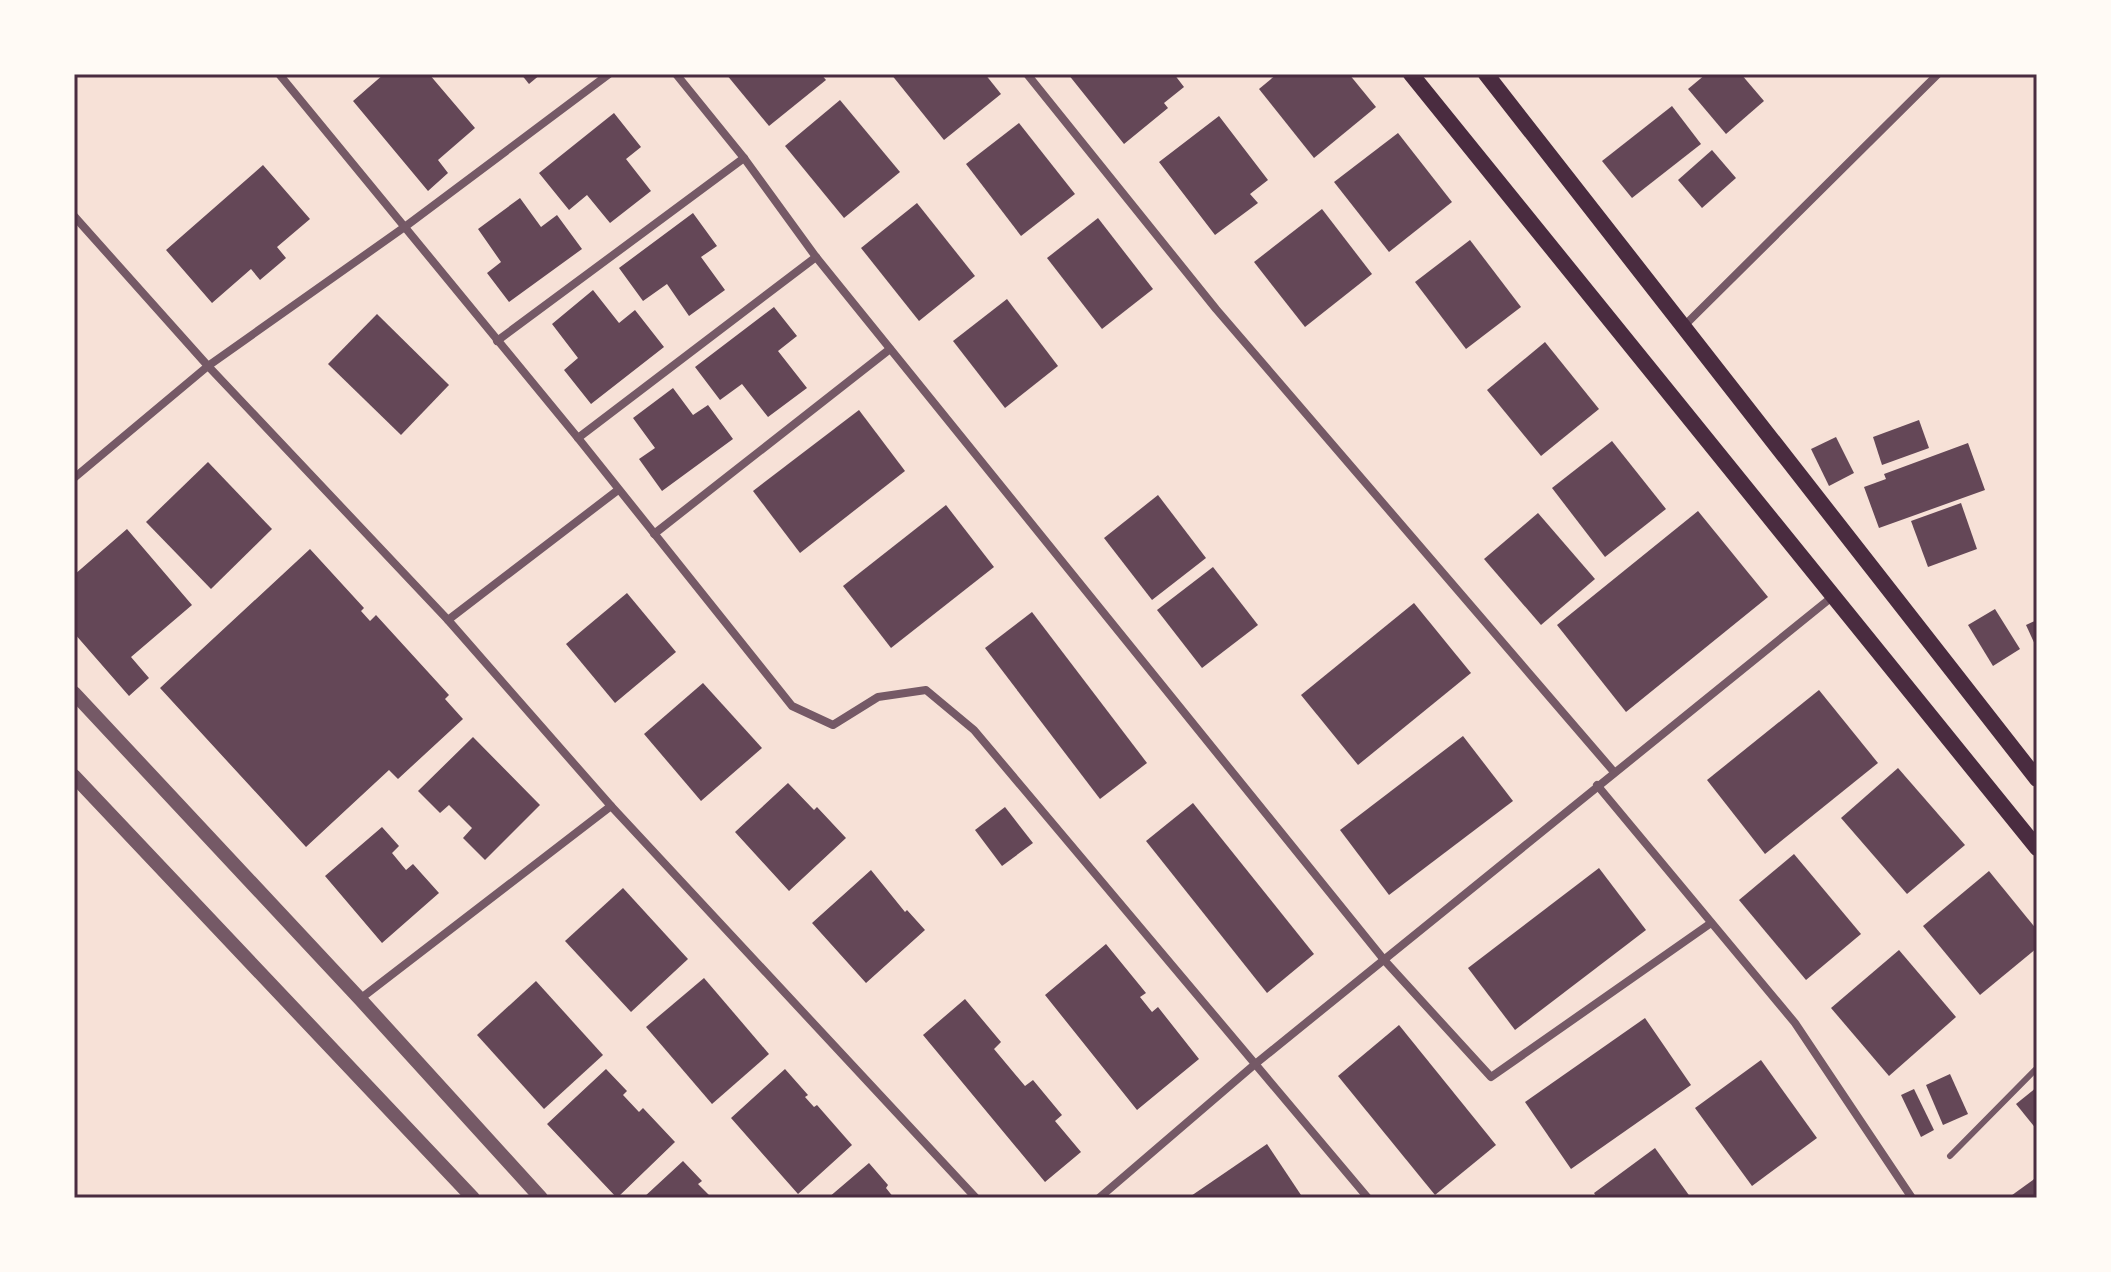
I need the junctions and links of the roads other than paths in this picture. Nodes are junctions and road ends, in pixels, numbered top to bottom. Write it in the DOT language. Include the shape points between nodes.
graph roads {
  1 [pos="279,74"];
  2 [pos="609,74"];
  3 [pos="676,74"];
  4 [pos="1027,74"];
  5 [pos="1411,74"];
  6 [pos="1486,74"];
  7 [pos="1938,74"];
  8 [pos="744,158"];
  9 [pos="74,216"];
  10 [pos="406,226"];
  11 [pos="816,257"];
  12 [pos="1684,326"];
  13 [pos="497,341"];
  14 [pos="890,349"];
  15 [pos="208,366"];
  16 [pos="578,438"];
  17 [pos="74,478"];
  18 [pos="618,490"];
  19 [pos="654,534"];
  20 [pos="1832,597"];
  21 [pos="448,620"];
  22 [pos="74,693"];
  23 [pos="1614,772"];
  24 [pos="74,776"];
  25 [pos="2037,779"];
  26 [pos="1597,785"];
  27 [pos="611,806"];
  28 [pos="2037,848"];
  29 [pos="1711,923"];
  30 [pos="1385,961"];
  31 [pos="360,999"];
  32 [pos="1254,1065"];
  33 [pos="2037,1068"];
  34 [pos="1950,1156"];
  35 [pos="473,1198"];
  36 [pos="541,1198"];
  37 [pos="976,1198"];
  38 [pos="1099,1198"];
  39 [pos="1368,1198"];
  40 [pos="1912,1198"];
  1 -- 10 [label="street"];
  2 -- 10 [label="street"];
  3 -- 8 [label="street"];
  4 -- 23 [label="street" via="1216,309"];
  5 -- 20 [label="main road"];
  6 -- 12 [label="main road"];
  7 -- 12 [label="street"];
  8 -- 11 [label="street"];
  8 -- 13 [label="street"];
  9 -- 15 [label="street"];
  10 -- 13 [label="street"];
  10 -- 15 [label="street"];
  11 -- 14 [label="street"];
  11 -- 16 [label="street"];
  12 -- 25 [label="main road"];
  13 -- 16 [label="street"];
  14 -- 19 [label="street"];
  14 -- 30 [label="street"];
  15 -- 17 [label="street"];
  15 -- 21 [label="street"];
  16 -- 18 [label="street"];
  18 -- 19 [label="street"];
  18 -- 21 [label="street"];
  19 -- 32 [label="street" via="792,706 833,725 878,697 926,690 974,730"];
  20 -- 23 [label="street"];
  20 -- 28 [label="main road"];
  21 -- 27 [label="street"];
  22 -- 31 [label="street"];
  23 -- 26 [label="street"];
  24 -- 35 [label="street"];
  26 -- 29 [label="street"];
  26 -- 30 [label="street"];
  27 -- 31 [label="street"];
  27 -- 37 [label="street"];
  29 -- 30 [label="street" via="1491,1077"];
  29 -- 40 [label="street" via="1795,1023"];
  30 -- 32 [label="street"];
  31 -- 36 [label="street"];
  32 -- 38 [label="street"];
  32 -- 39 [label="street"];
  33 -- 34 [label="lane"];
}
